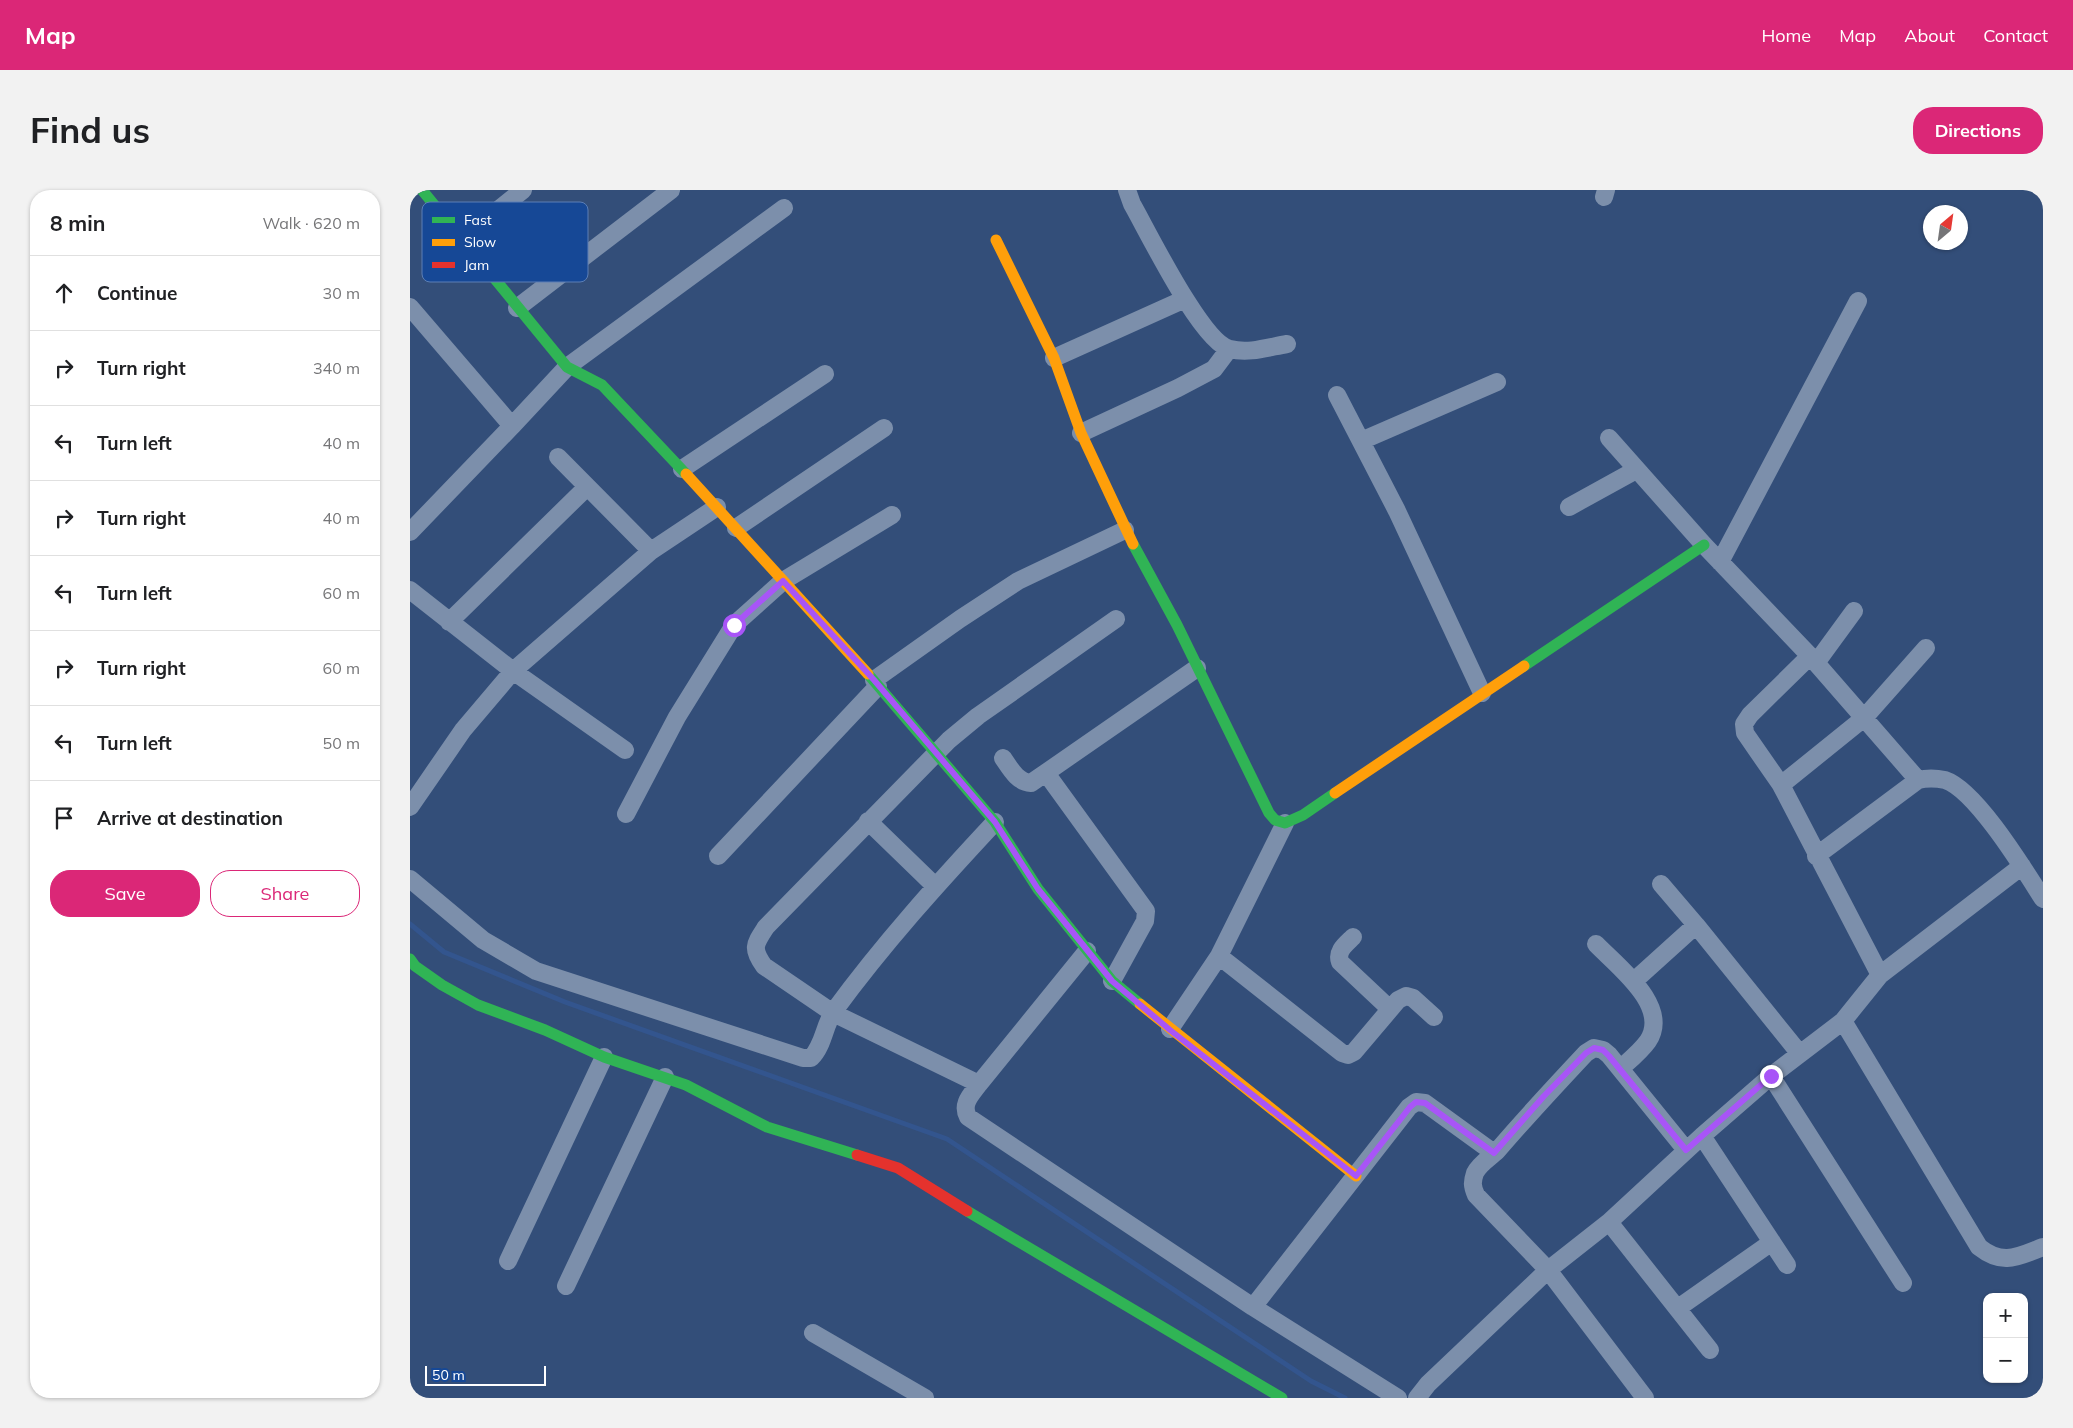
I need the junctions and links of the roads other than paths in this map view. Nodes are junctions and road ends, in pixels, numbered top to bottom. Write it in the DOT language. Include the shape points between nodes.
graph roads {
  1 [pos="422,190"];
  2 [pos="523,190"];
  3 [pos="671,190"];
  4 [pos="1127,190"];
  5 [pos="432,202"];
  6 [pos="508,202"];
  7 [pos="784,208"];
  8 [pos="996,240"];
  9 [pos="588,254"];
  10 [pos="496,282"];
  11 [pos="551,282"];
  12 [pos="1185,299"];
  13 [pos="1858,301"];
  14 [pos="410,307"];
  15 [pos="517,308"];
  16 [pos="1287,344"];
  17 [pos="1229,349"];
  18 [pos="1054,358"];
  19 [pos="567,367"];
  20 [pos="825,374"];
  21 [pos="1497,382"];
  22 [pos="1337,395"];
  23 [pos="512,426"];
  24 [pos="884,428"];
  25 [pos="1081,433"];
  26 [pos="1609,438"];
  27 [pos="1361,441"];
  28 [pos="558,457"];
  29 [pos="682,469"];
  30 [pos="1636,470"];
  31 [pos="587,487"];
  32 [pos="717,507"];
  33 [pos="1569,507"];
  34 [pos="892,515"];
  35 [pos="736,528"];
  36 [pos="1125,530"];
  37 [pos="410,532"];
  38 [pos="1704,545"];
  39 [pos="651,551"];
  40 [pos="1720,562"];
  41 [pos="783,581"];
  42 [pos="410,590"];
  43 [pos="1854,611"];
  44 [pos="1116,618"];
  45 [pos="449,622"];
  46 [pos="1926,648"];
  47 [pos="1813,659"];
  48 [pos="1197,668"];
  49 [pos="513,671"];
  50 [pos="876,683"];
  51 [pos="1482,693"];
  52 [pos="1864,718"];
  53 [pos="625,750"];
  54 [pos="938,754"];
  55 [pos="1002,758"];
  56 [pos="1046,773"];
  57 [pos="1918,780"];
  58 [pos="1781,785"];
  59 [pos="410,808"];
  60 [pos="626,814"];
  61 [pos="868,821"];
  62 [pos="995,822"];
  63 [pos="1285,823"];
  64 [pos="718,856"];
  65 [pos="1816,856"];
  66 [pos="2022,866"];
  67 [pos="1661,884"];
  68 [pos="935,886"];
  69 [pos="412,887"];
  70 [pos="2043,899"];
  71 [pos="1696,924"];
  72 [pos="1353,937"];
  73 [pos="1596,944"];
  74 [pos="1087,951"];
  75 [pos="1219,956"];
  76 [pos="410,959"];
  77 [pos="1880,975"];
  78 [pos="1112,981"];
  79 [pos="1634,981"];
  80 [pos="1390,1009"];
  81 [pos="833,1013"];
  82 [pos="1434,1017"];
  83 [pos="1843,1021"];
  84 [pos="1170,1030"];
  85 [pos="1800,1054"];
  86 [pos="604,1057"];
  87 [pos="1621,1068"];
  88 [pos="1771,1076"];
  89 [pos="665,1077"];
  90 [pos="979,1084"];
  91 [pos="1702,1136"];
  92 [pos="1686,1150"];
  93 [pos="1494,1153"];
  94 [pos="1356,1176"];
  95 [pos="1609,1222"];
  96 [pos="1772,1242"];
  97 [pos="2043,1247"];
  98 [pos="508,1261"];
  99 [pos="1788,1265"];
  100 [pos="1548,1270"];
  101 [pos="1903,1283"];
  102 [pos="566,1286"];
  103 [pos="1253,1307"];
  104 [pos="1678,1308"];
  105 [pos="813,1333"];
  106 [pos="1710,1350"];
  107 [pos="925,1398"];
  108 [pos="1282,1398"];
  109 [pos="1398,1398"];
  110 [pos="1417,1398"];
  111 [pos="1645,1398"];
  1 -- 5 [label="street"];
  2 -- 6 [label="street"];
  3 -- 9 [label="street"];
  4 -- 12 [label="street"];
  7 -- 19 [label="street"];
  8 -- 18 [label="street"];
  10 -- 15 [label="street"];
  11 -- 15 [label="street"];
  12 -- 17 [label="street" via="1218,343"];
  12 -- 18 [label="street"];
  13 -- 40 [label="street"];
  14 -- 23 [label="street"];
  15 -- 19 [label="street"];
  16 -- 17 [label="street" via="1249,351"];
  17 -- 25 [label="street" via="1214,369"];
  18 -- 25 [label="street"];
  19 -- 23 [label="street"];
  19 -- 29 [label="street" via="602,385"];
  20 -- 29 [label="street"];
  21 -- 27 [label="street"];
  22 -- 27 [label="street"];
  23 -- 37 [label="street"];
  24 -- 35 [label="street"];
  25 -- 36 [label="street"];
  26 -- 30 [label="street"];
  27 -- 51 [label="street"];
  28 -- 31 [label="street"];
  29 -- 32 [label="street"];
  30 -- 33 [label="street"];
  30 -- 38 [label="street"];
  31 -- 39 [label="street"];
  31 -- 45 [label="street"];
  32 -- 35 [label="street"];
  32 -- 39 [label="street"];
  34 -- 41 [label="street"];
  35 -- 41 [label="street"];
  36 -- 48 [label="street"];
  36 -- 50 [label="street" via="1018,581 960,619"];
  38 -- 40 [label="street"];
  38 -- 51 [label="street"];
  39 -- 49 [label="street"];
  40 -- 47 [label="street"];
  41 -- 50 [label="street"];
  41 -- 60 [label="street" via="734,625 678,717"];
  42 -- 45 [label="street"];
  43 -- 47 [label="street"];
  44 -- 54 [label="street" via="978,716 949,740"];
  45 -- 49 [label="street"];
  46 -- 52 [label="street"];
  47 -- 52 [label="street"];
  47 -- 58 [label="street" via="1744,724 1746,733"];
  48 -- 56 [label="street"];
  48 -- 63 [label="street" via="1269,813 1275,820"];
  49 -- 53 [label="street"];
  49 -- 59 [label="street" via="463,730"];
  50 -- 54 [label="street"];
  50 -- 64 [label="street"];
  51 -- 63 [label="street" via="1303,815"];
  52 -- 57 [label="street"];
  52 -- 58 [label="street"];
  54 -- 61 [label="street"];
  54 -- 62 [label="street"];
  55 -- 56 [label="street" via="1024,782 1031,783"];
  56 -- 78 [label="street" via="1146,911 1145,921"];
  57 -- 65 [label="street"];
  57 -- 66 [label="street" via="1946,781 1962,791 1985,814"];
  58 -- 65 [label="street"];
  61 -- 68 [label="street"];
  61 -- 81 [label="street" via="766,927 756,943 756,955 764,966"];
  62 -- 68 [label="street"];
  62 -- 74 [label="street" via="1038,889"];
  63 -- 75 [label="street"];
  65 -- 77 [label="street"];
  66 -- 70 [label="street"];
  66 -- 77 [label="street"];
  67 -- 71 [label="street"];
  68 -- 81 [label="street"];
  69 -- 81 [label="street" via="483,940 536,971 803,1058 811,1058 817,1052"];
  71 -- 79 [label="street"];
  71 -- 85 [label="street"];
  72 -- 80 [label="street" via="1340,952 1340,962"];
  73 -- 79 [label="street"];
  74 -- 78 [label="street"];
  74 -- 90 [label="street"];
  75 -- 80 [label="street" via="1348,1054 1354,1052"];
  75 -- 84 [label="street"];
  76 -- 86 [label="street" via="442,985 478,1005"];
  77 -- 83 [label="street"];
  78 -- 84 [label="street"];
  79 -- 87 [label="street" via="1653,1011 1654,1025 1649,1040"];
  80 -- 82 [label="street" via="1406,996 1413,998"];
  81 -- 90 [label="street"];
  83 -- 85 [label="street"];
  83 -- 97 [label="street" via="1979,1248 1991,1257 2005,1259"];
  84 -- 94 [label="street"];
  85 -- 88 [label="street"];
  86 -- 89 [label="street"];
  86 -- 98 [label="street"];
  87 -- 92 [label="street"];
  87 -- 93 [label="street" via="1603,1050 1594,1048 1586,1053"];
  88 -- 91 [label="street"];
  88 -- 101 [label="street"];
  89 -- 102 [label="street"];
  89 -- 108 [label="street" via="686,1084 767,1127 898,1168"];
  90 -- 103 [label="street" via="966,1103 964,1110 968,1117"];
  91 -- 92 [label="street"];
  91 -- 96 [label="street"];
  92 -- 95 [label="street"];
  93 -- 94 [label="street" via="1425,1103 1416,1102"];
  93 -- 100 [label="street" via="1476,1172 1472,1185 1476,1195"];
  94 -- 103 [label="street"];
  95 -- 100 [label="street"];
  95 -- 104 [label="street"];
  96 -- 99 [label="street"];
  96 -- 104 [label="street"];
  100 -- 110 [label="street"];
  100 -- 111 [label="street"];
  103 -- 109 [label="street"];
  104 -- 106 [label="street"];
  105 -- 107 [label="street"];
}
